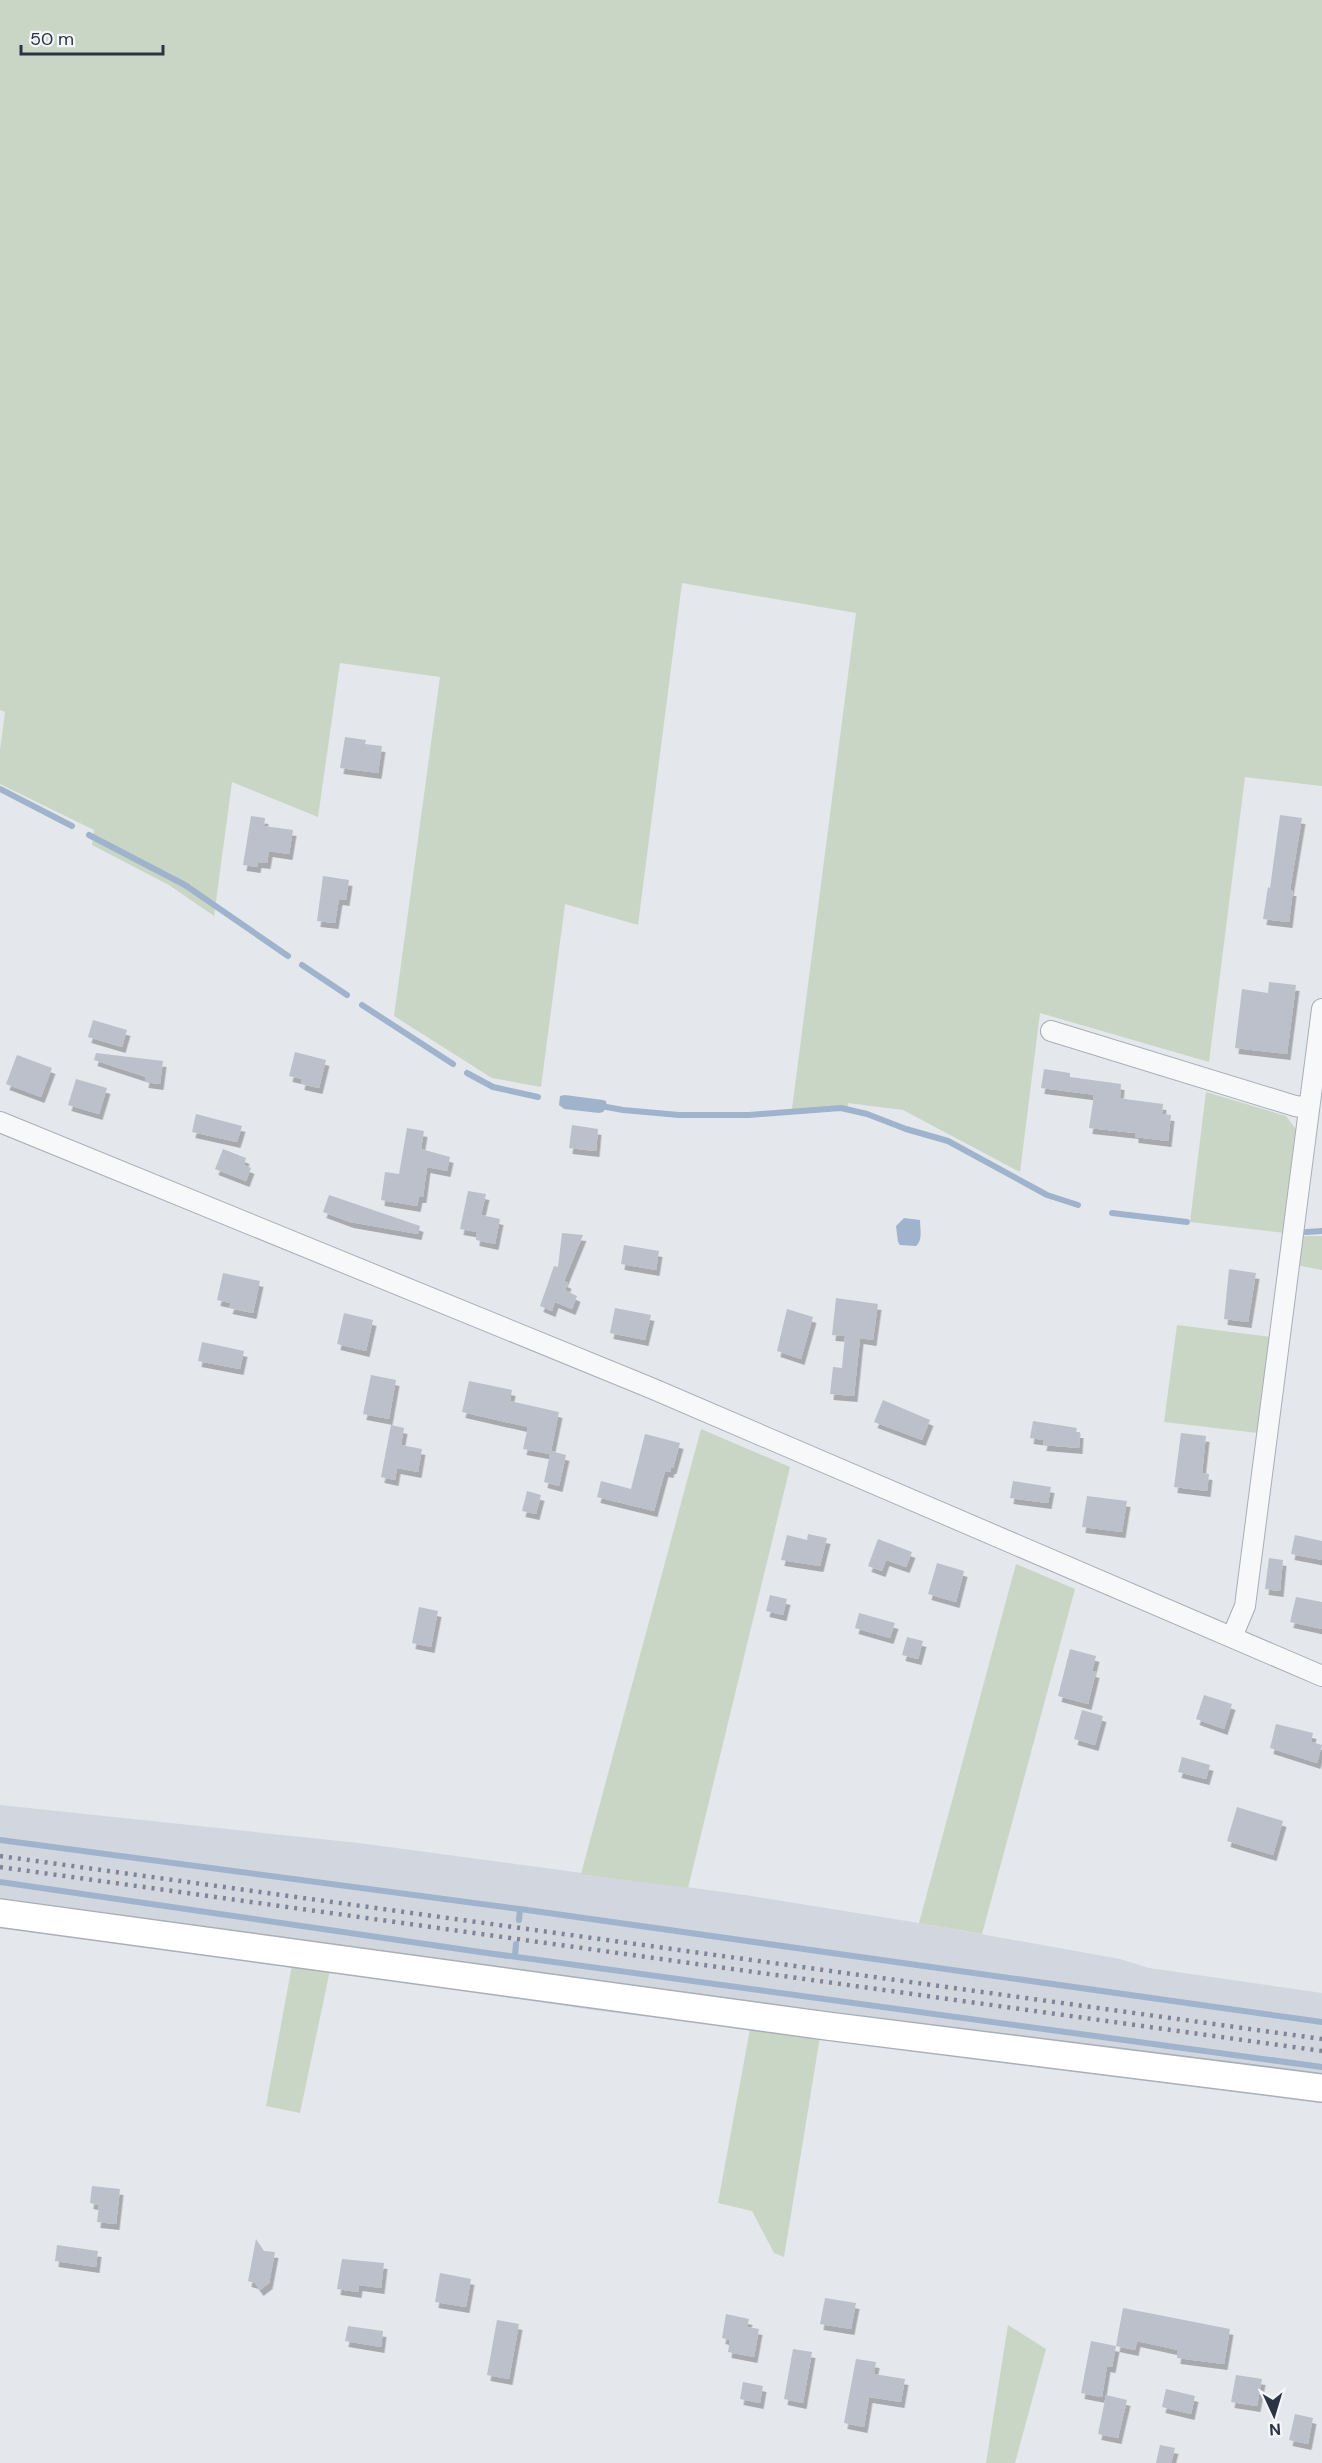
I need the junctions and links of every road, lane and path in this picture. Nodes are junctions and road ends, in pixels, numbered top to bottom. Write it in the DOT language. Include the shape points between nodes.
graph roads {
  1 [pos="1322,1009"];
  2 [pos="1051,1031"];
  3 [pos="1309,1108"];
  4 [pos="0,1122"];
  5 [pos="1232,1637"];
  6 [pos="1322,1676"];
  7 [pos="0,1912"];
  8 [pos="1322,2088"];
  1 -- 3 [label="street"];
  2 -- 3 [label="street"];
  3 -- 5 [label="street" via="1245,1606"];
  4 -- 5 [label="street" via="651,1388"];
  5 -- 6 [label="street"];
  7 -- 8 [label="street" via="826,2026"];
}
